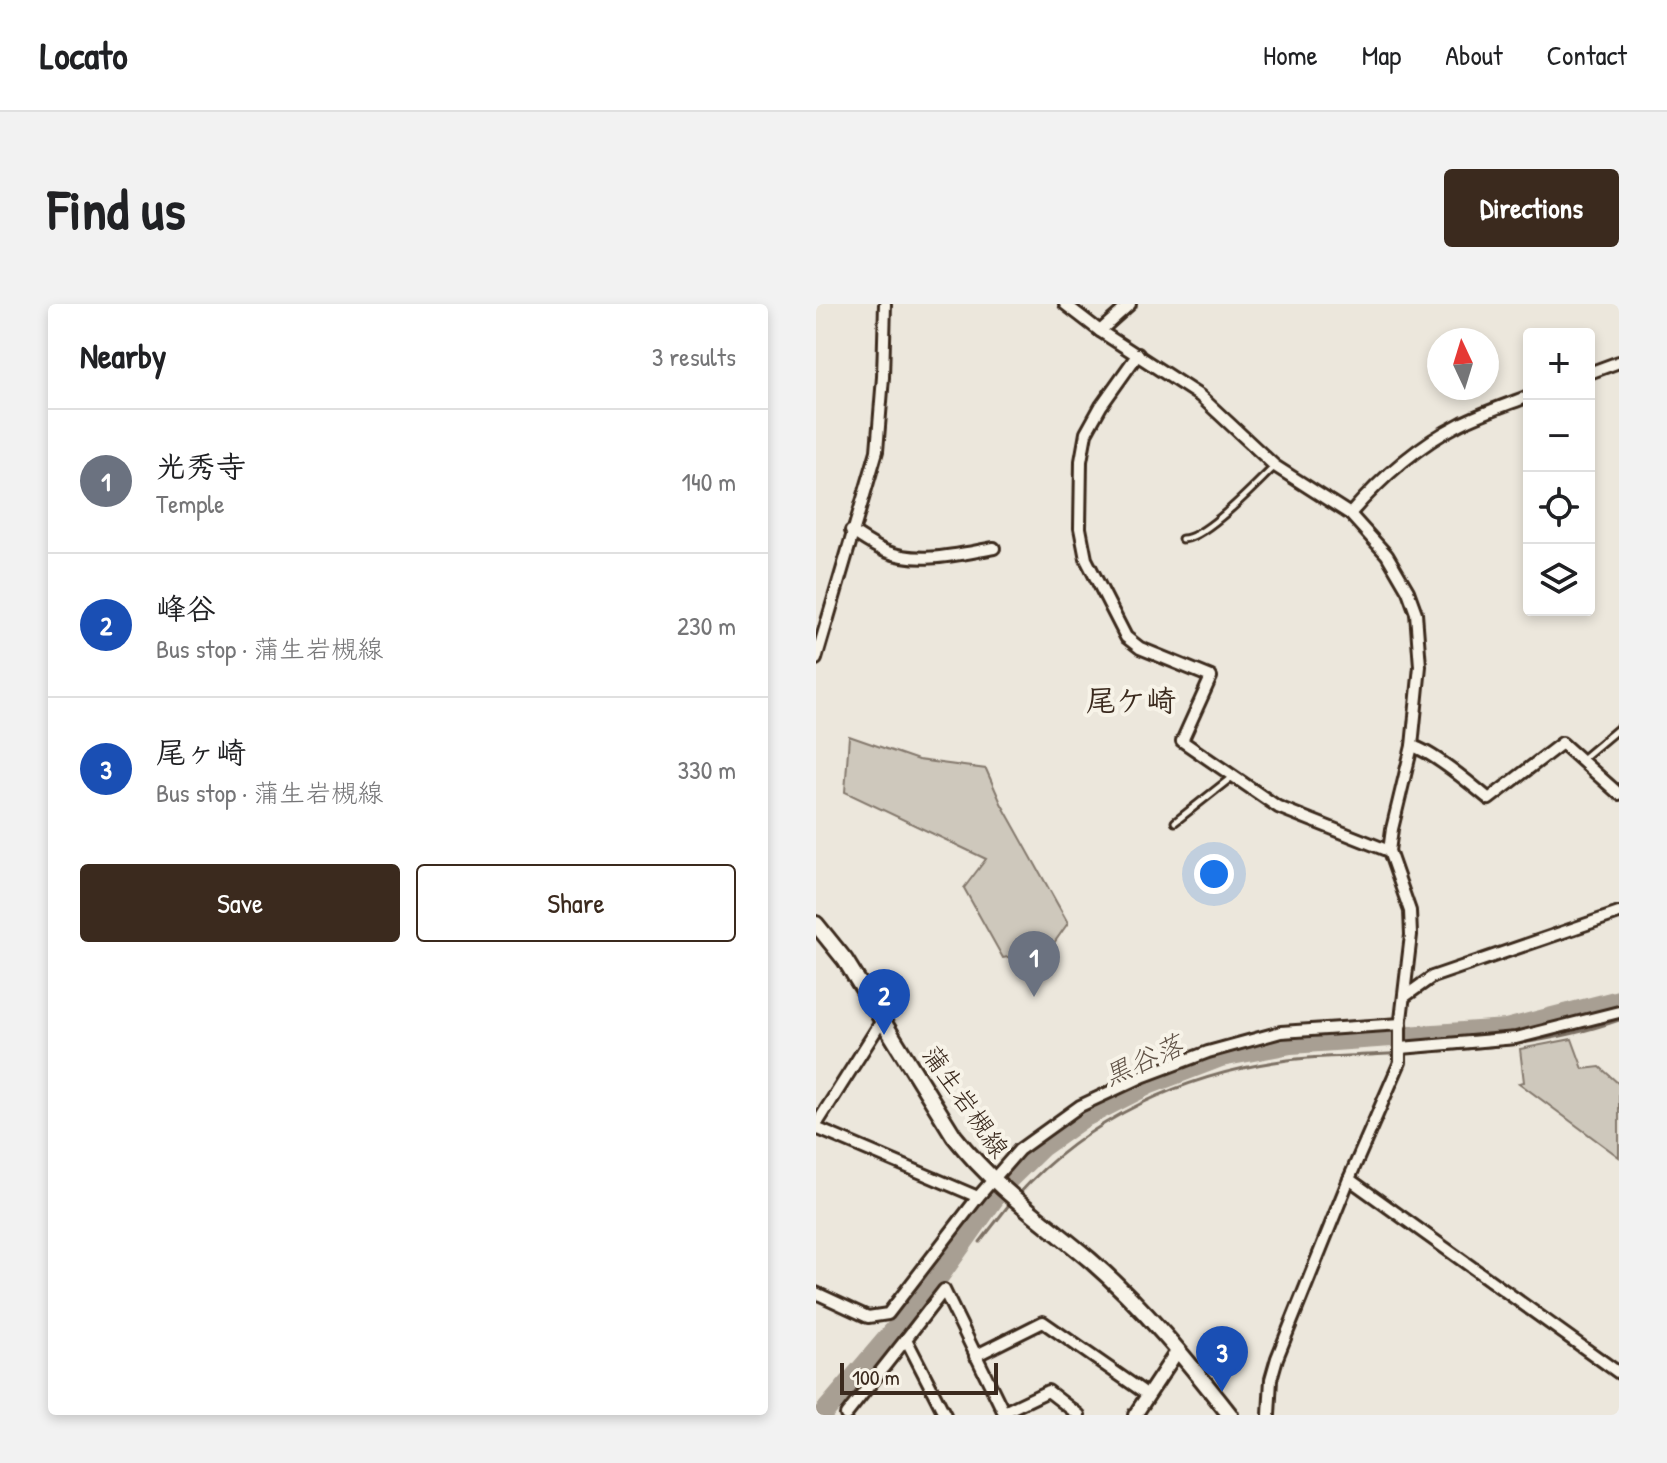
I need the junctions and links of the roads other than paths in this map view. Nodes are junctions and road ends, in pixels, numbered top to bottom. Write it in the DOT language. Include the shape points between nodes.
graph roads {
  1 [pos="885,304"];
  2 [pos="1065,304"];
  3 [pos="1130,304"];
  4 [pos="1100,331"];
  5 [pos="1138,354"];
  6 [pos="1619,362"];
  7 [pos="1595,371"];
  8 [pos="1523,398"];
  9 [pos="1275,466"];
  10 [pos="1350,514"];
  11 [pos="851,531"];
  12 [pos="1182,539"];
  13 [pos="994,548"];
  14 [pos="816,659"];
  15 [pos="1619,728"];
  16 [pos="1412,746"];
  17 [pos="1582,759"];
  18 [pos="1232,777"];
  19 [pos="1619,794"];
  20 [pos="1175,822"];
  21 [pos="1389,851"];
  22 [pos="1619,913"];
  23 [pos="816,924"];
  24 [pos="1404,997"];
  25 [pos="1619,1012"];
  26 [pos="883,1019"];
  27 [pos="1400,1026"];
  28 [pos="1401,1045"];
  29 [pos="816,1127"];
  30 [pos="1349,1179"];
  31 [pos="999,1186"];
  32 [pos="978,1197"];
  33 [pos="816,1293"];
  34 [pos="906,1339"];
  35 [pos="1178,1350"];
  36 [pos="975,1356"];
  37 [pos="1619,1373"];
  38 [pos="1148,1395"];
  39 [pos="1004,1413"];
  40 [pos="846,1415"];
  41 [pos="945,1415"];
  42 [pos="1079,1415"];
  43 [pos="1135,1415"];
  44 [pos="1230,1415"];
  45 [pos="1269,1415"];
  1 -- 11 [label="street" via="877,451"];
  2 -- 4 [label="street"];
  3 -- 4 [label="street"];
  4 -- 5 [label="street"];
  5 -- 9 [label="street" via="1200,396"];
  5 -- 18 [label="street" via="1086,433 1080,528 1086,559 1126,637 1211,677 1182,741"];
  6 -- 7 [label="street"];
  8 -- 10 [label="street" via="1460,424 1419,450 1390,471"];
  9 -- 10 [label="street"];
  9 -- 12 [label="lane" via="1192,539"];
  10 -- 16 [label="street" via="1387,555 1416,613 1420,666"];
  11 -- 13 [label="street" via="885,551 916,558"];
  11 -- 14 [label="street"];
  15 -- 17 [label="lane"];
  16 -- 17 [label="street" via="1424,749 1489,799 1562,743"];
  16 -- 21 [label="street"];
  17 -- 19 [label="street"];
  18 -- 20 [label="lane"];
  18 -- 21 [label="street" via="1278,807"];
  21 -- 24 [label="street" via="1410,911"];
  22 -- 24 [label="street" via="1432,977"];
  23 -- 26 [label="main road, 蒲生岩槻線"];
  24 -- 27 [label="street"];
  25 -- 28 [label="street" via="1516,1038"];
  26 -- 29 [label="street"];
  26 -- 31 [label="main road, 蒲生岩槻線" via="954,1136"];
  27 -- 28 [label="street"];
  27 -- 31 [label="street" via="1281,1032 1144,1076 1050,1126 1019,1150"];
  28 -- 30 [label="street" via="1400,1062"];
  29 -- 32 [label="street"];
  30 -- 37 [label="street"];
  30 -- 45 [label="street" via="1273,1367"];
  31 -- 32 [label="street"];
  31 -- 35 [label="main road, 蒲生岩槻線" via="1090,1260"];
  32 -- 33 [label="street" via="888,1314 868,1317"];
  34 -- 36 [label="street" via="944,1290"];
  34 -- 40 [label="street"];
  34 -- 41 [label="street"];
  35 -- 38 [label="street"];
  35 -- 44 [label="main road, 蒲生岩槻線"];
  36 -- 38 [label="street" via="1043,1322"];
  36 -- 39 [label="street"];
  38 -- 43 [label="street"];
  39 -- 42 [label="street" via="1048,1391"];
}
